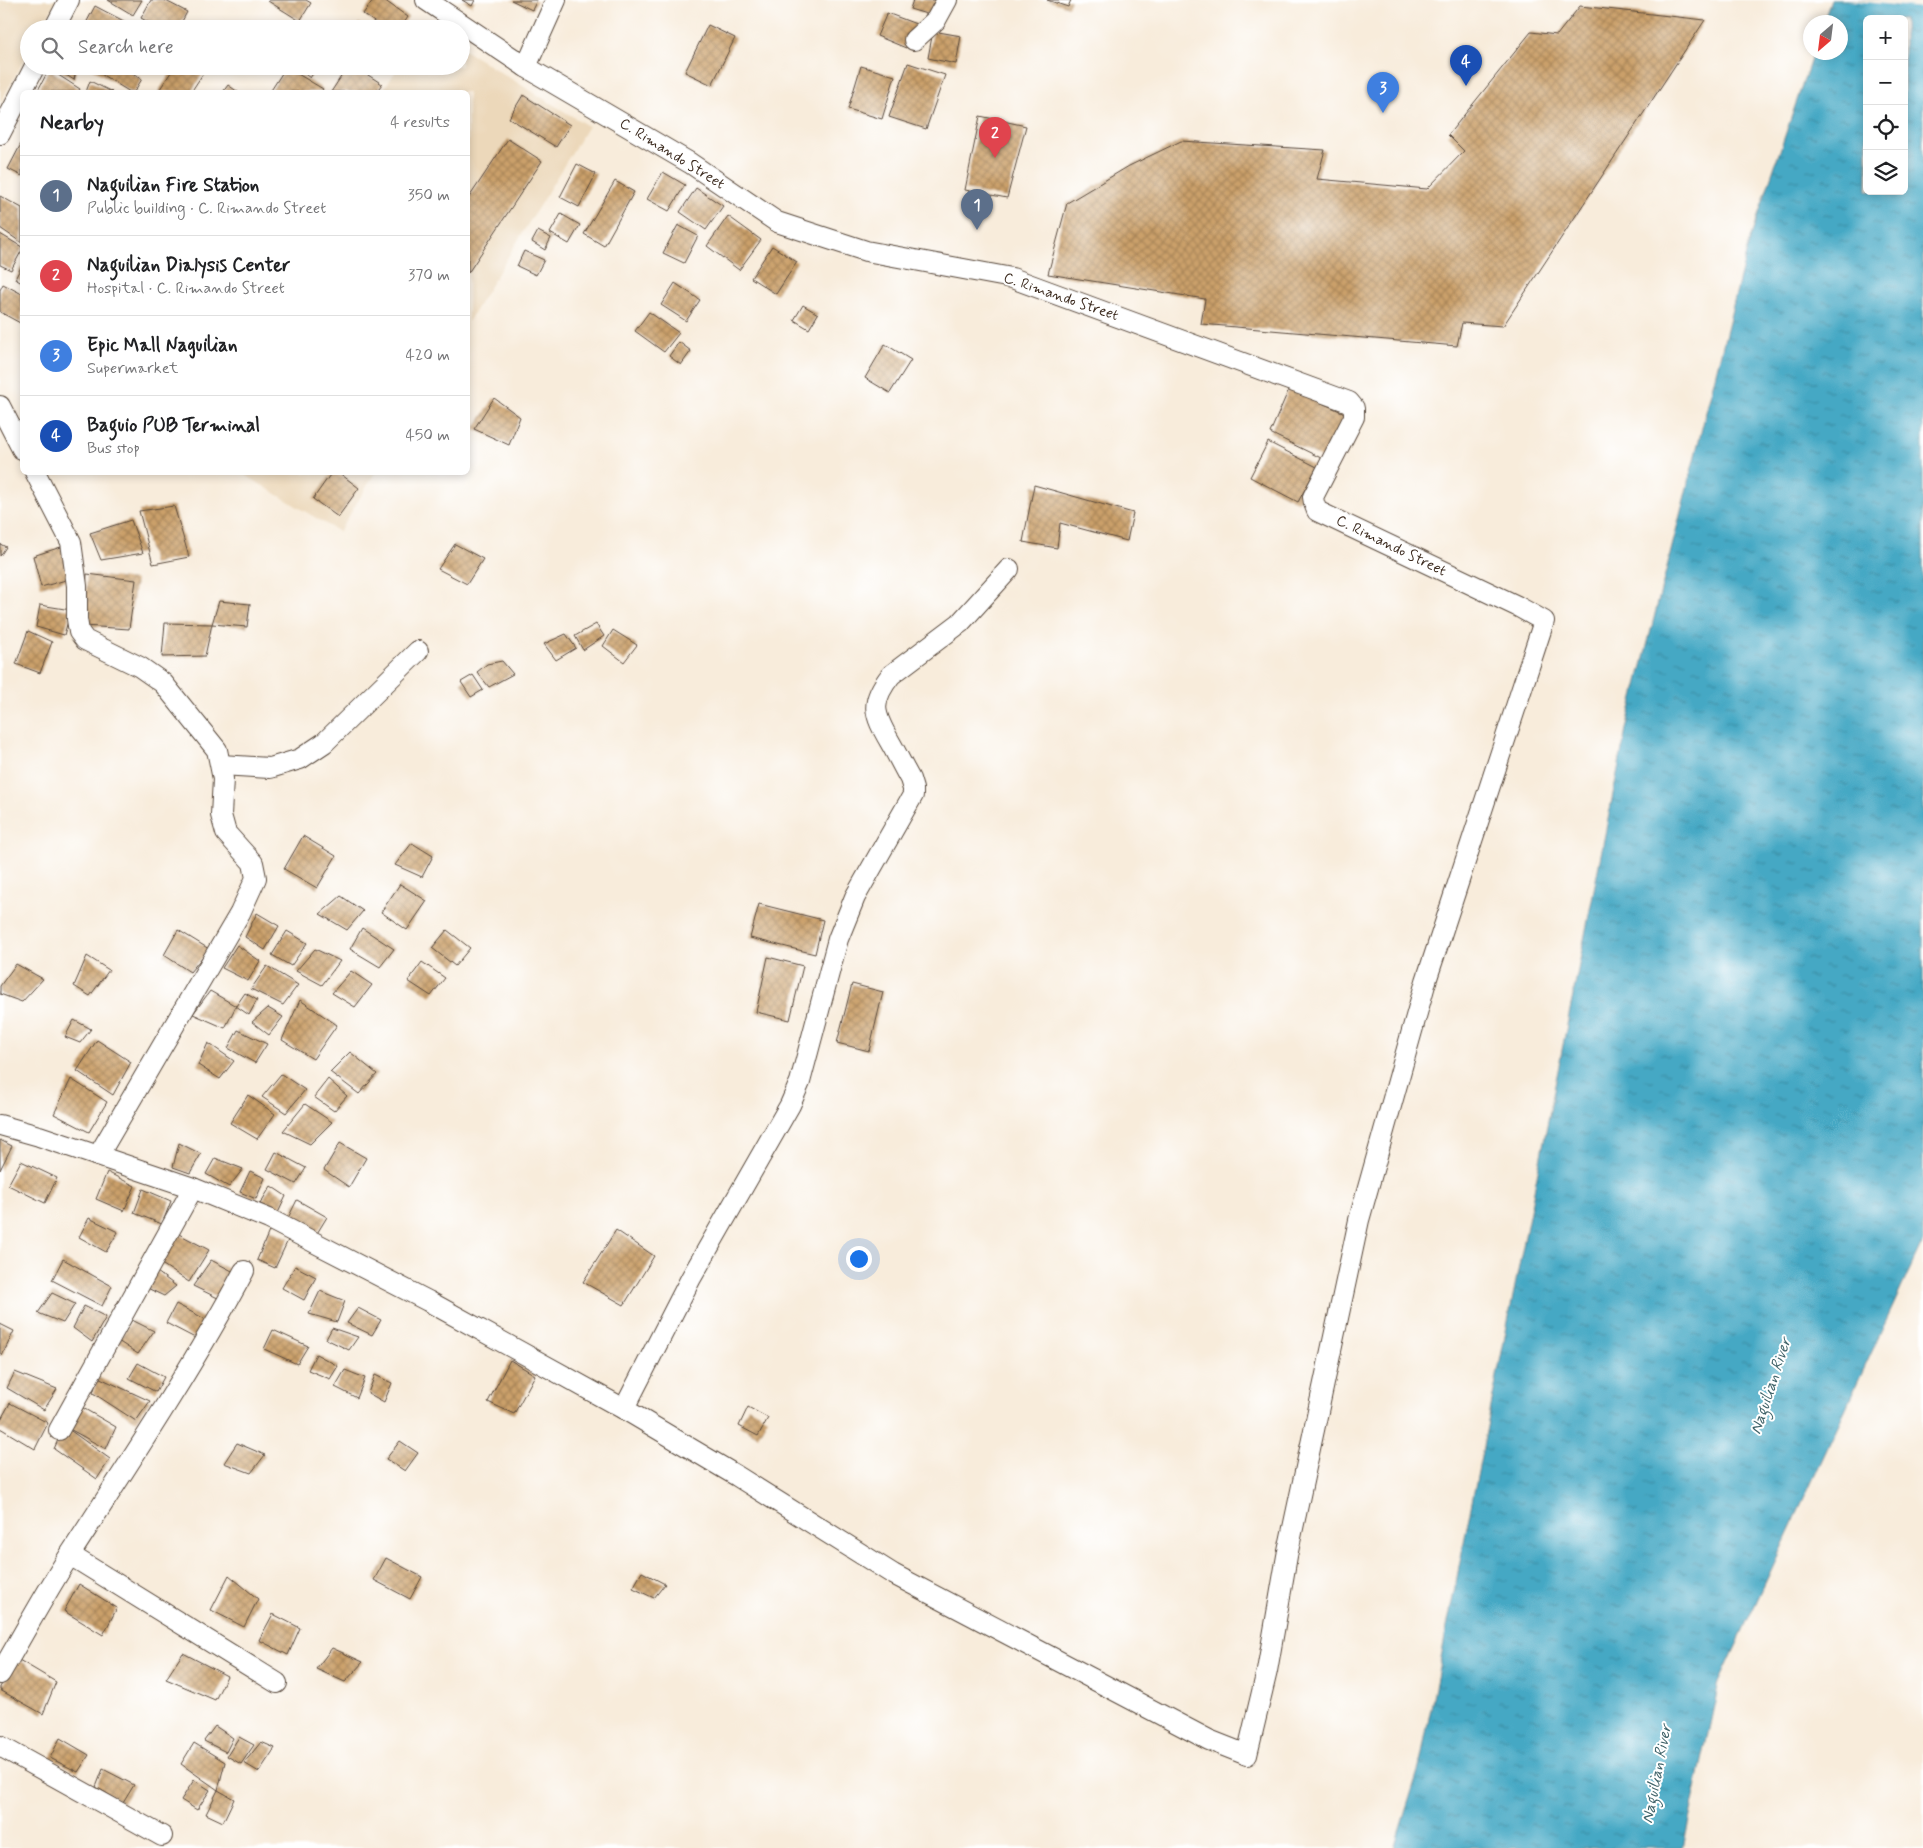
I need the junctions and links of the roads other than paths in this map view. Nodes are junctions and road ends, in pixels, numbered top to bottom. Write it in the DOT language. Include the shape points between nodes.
graph roads {
  1 [pos="69,0"];
  2 [pos="426,0"];
  3 [pos="556,0"];
  4 [pos="947,0"];
  5 [pos="59,20"];
  6 [pos="456,20"];
  7 [pos="470,29"];
  8 [pos="914,40"];
  9 [pos="526,67"];
  10 [pos="30,75"];
  11 [pos="23,90"];
  12 [pos="20,95"];
  13 [pos="0,134"];
  14 [pos="0,406"];
  15 [pos="20,446"];
  16 [pos="36,475"];
  17 [pos="1010,569"];
  18 [pos="418,651"];
  19 [pos="221,766"];
  20 [pos="0,1125"];
  21 [pos="98,1156"];
  22 [pos="193,1188"];
  23 [pos="244,1271"];
  24 [pos="624,1409"];
  25 [pos="59,1430"];
  26 [pos="70,1555"];
  27 [pos="0,1674"];
  28 [pos="276,1683"];
  29 [pos="0,1746"];
  30 [pos="162,1836"];
  1 -- 5 [label="street"];
  2 -- 6 [label="street, C. Rimando Street"];
  3 -- 9 [label="street"];
  4 -- 8 [label="street" via="936,20"];
  7 -- 9 [label="street, C. Rimando Street"];
  9 -- 24 [label="street, C. Rimando Street" via="690,163 778,222 866,252 1012,278 1349,402 1354,408 1354,417 1313,496 1317,511 1544,621 1426,981 1359,1220 1247,1755 1209,1740 893,1574"];
  10 -- 11 [label="street"];
  12 -- 13 [label="street"];
  14 -- 15 [label="street"];
  16 -- 19 [label="street" via="70,542 77,586 79,632 85,640 140,667 163,683 217,750"];
  17 -- 24 [label="street" via="960,623 884,684 876,705 877,719 910,779 912,795 855,897 838,939 800,1082 790,1104 691,1278"];
  18 -- 19 [label="street" via="324,743 300,759 270,768"];
  19 -- 21 [label="street" via="221,815 226,833 253,863 256,878 240,913"];
  20 -- 21 [label="street"];
  21 -- 22 [label="street"];
  22 -- 24 [label="street" via="298,1234"];
  22 -- 25 [label="street"];
  23 -- 26 [label="street" via="167,1404"];
  26 -- 27 [label="street"];
  26 -- 28 [label="street"];
  29 -- 30 [label="street"];
}
